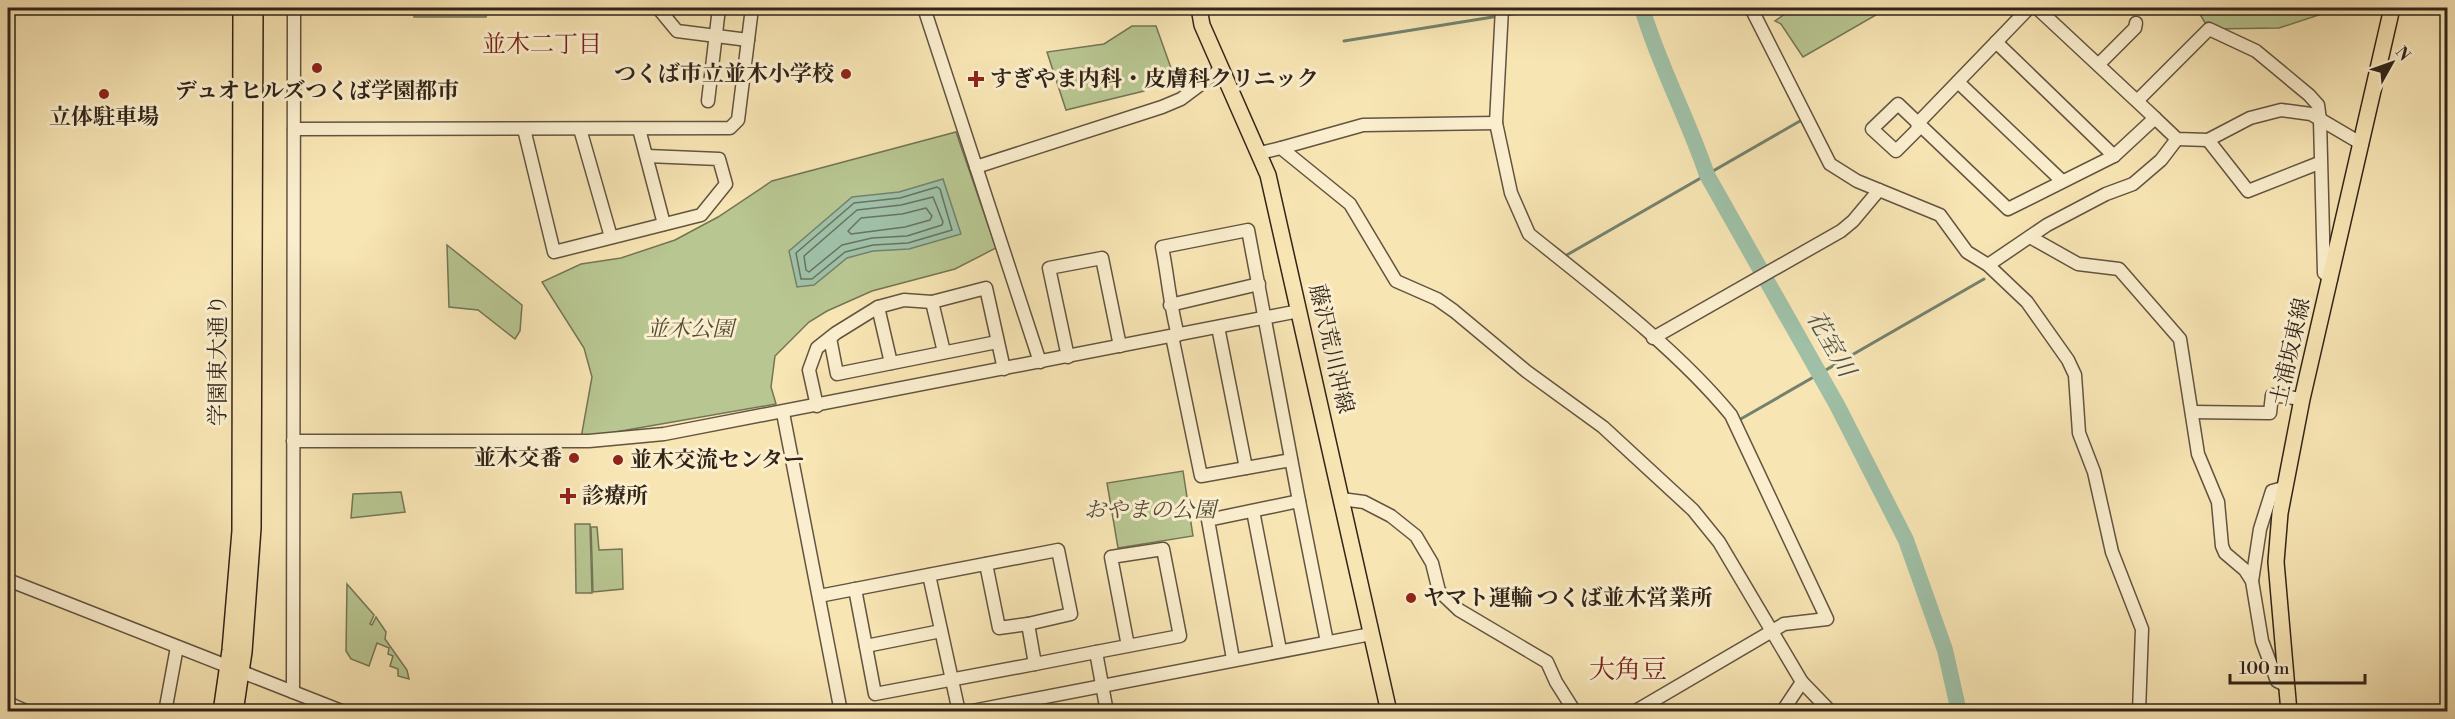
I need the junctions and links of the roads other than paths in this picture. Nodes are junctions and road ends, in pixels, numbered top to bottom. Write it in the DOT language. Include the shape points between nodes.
graph roads {
  1 [pos="241,8"];
  2 [pos="255,8"];
  3 [pos="294,8"];
  4 [pos="658,8"];
  5 [pos="719,8"];
  6 [pos="752,8"];
  7 [pos="924,8"];
  8 [pos="1198,8"];
  9 [pos="1502,8"];
  10 [pos="1751,8"];
  11 [pos="2029,8"];
  12 [pos="2037,8"];
  13 [pos="2392,8"];
  14 [pos="2136,23"];
  15 [pos="716,36"];
  16 [pos="748,40"];
  17 [pos="1996,42"];
  18 [pos="2099,64"];
  19 [pos="1221,69"];
  20 [pos="1958,82"];
  21 [pos="2138,100"];
  22 [pos="708,101"];
  23 [pos="2155,118"];
  24 [pos="2320,120"];
  25 [pos="1496,123"];
  26 [pos="294,129"];
  27 [pos="524,129"];
  28 [pos="580,129"];
  29 [pos="639,129"];
  30 [pos="2177,139"];
  31 [pos="2208,140"];
  32 [pos="2362,144"];
  33 [pos="1281,148"];
  34 [pos="1260,153"];
  35 [pos="647,156"];
  36 [pos="2114,156"];
  37 [pos="2319,163"];
  38 [pos="976,167"];
  39 [pos="2062,181"];
  40 [pos="1880,190"];
  41 [pos="664,224"];
  42 [pos="611,237"];
  43 [pos="2030,237"];
  44 [pos="1989,265"];
  45 [pos="2331,279"];
  46 [pos="1258,284"];
  47 [pos="932,302"];
  48 [pos="1170,305"];
  49 [pos="878,307"];
  50 [pos="1299,311"];
  51 [pos="1265,318"];
  52 [pos="1218,327"];
  53 [pos="1175,336"];
  54 [pos="830,338"];
  55 [pos="1653,338"];
  56 [pos="998,342"];
  57 [pos="1120,346"];
  58 [pos="944,352"];
  59 [pos="1068,357"];
  60 [pos="1040,362"];
  61 [pos="891,363"];
  62 [pos="1004,369"];
  63 [pos="2302,399"];
  64 [pos="817,406"];
  65 [pos="2192,412"];
  66 [pos="783,413"];
  67 [pos="293,441"];
  68 [pos="1291,460"];
  69 [pos="1246,468"];
  70 [pos="2283,488"];
  71 [pos="1341,499"];
  72 [pos="1299,501"];
  73 [pos="1253,511"];
  74 [pos="986,564"];
  75 [pos="929,575"];
  76 [pos="8,580"];
  77 [pos="2252,581"];
  78 [pos="855,589"];
  79 [pos="819,596"];
  80 [pos="1028,624"];
  81 [pos="941,631"];
  82 [pos="1770,631"];
  83 [pos="1371,634"];
  84 [pos="1326,642"];
  85 [pos="866,646"];
  86 [pos="1128,646"];
  87 [pos="177,647"];
  88 [pos="1281,650"];
  89 [pos="1096,652"];
  90 [pos="1233,658"];
  91 [pos="1035,664"];
  92 [pos="235,670"];
  93 [pos="951,680"];
  94 [pos="1802,682"];
  95 [pos="1102,686"];
  96 [pos="2287,686"];
  97 [pos="293,692"];
  98 [pos="11,707"];
  99 [pos="28,711"];
  100 [pos="165,711"];
  101 [pos="220,711"];
  102 [pos="235,711"];
  103 [pos="344,711"];
  104 [pos="841,711"];
  105 [pos="959,711"];
  106 [pos="967,711"];
  107 [pos="1107,711"];
  108 [pos="1389,711"];
  109 [pos="1575,711"];
  110 [pos="1634,711"];
  111 [pos="1782,711"];
  112 [pos="1831,711"];
  113 [pos="2139,711"];
  114 [pos="2289,711"];
  1 -- 92 [label="main road, 学園東大通り" via="240,531"];
  2 -- 92 [label="main road, 学園東大通り" via="253,528"];
  3 -- 26 [label="street"];
  4 -- 15 [label="street" via="677,31"];
  5 -- 15 [label="street"];
  6 -- 16 [label="street"];
  7 -- 38 [label="street"];
  8 -- 19 [label="main road, 藤沢荒川沖線"];
  9 -- 25 [label="street"];
  10 -- 40 [label="street" via="1830,164"];
  11 -- 17 [label="street"];
  12 -- 18 [label="street"];
  13 -- 32 [label="main road, 土浦坂東線"];
  14 -- 18 [label="street"];
  15 -- 16 [label="street"];
  15 -- 22 [label="street"];
  16 -- 29 [label="street" via="738,120 734,125 724,129"];
  17 -- 20 [label="street"];
  17 -- 36 [label="street"];
  18 -- 21 [label="street"];
  19 -- 34 [label="main road, 藤沢荒川沖線"];
  19 -- 38 [label="street" via="1181,99 1162,107"];
  20 -- 39 [label="street"];
  20 -- 39 [label="street" via="1918,123 2008,209"];
  21 -- 23 [label="street"];
  21 -- 24 [label="street" via="2209,29 2256,51 2309,95 2318,105"];
  23 -- 30 [label="street"];
  23 -- 36 [label="street"];
  24 -- 31 [label="street" via="2302,111 2281,110 2250,118"];
  24 -- 32 [label="street"];
  24 -- 37 [label="street"];
  25 -- 33 [label="street" via="1363,125"];
  25 -- 55 [label="street" via="1511,192 1528,234"];
  26 -- 27 [label="street"];
  26 -- 67 [label="street"];
  27 -- 28 [label="street"];
  27 -- 42 [label="street" via="554,252"];
  28 -- 29 [label="street"];
  28 -- 42 [label="street"];
  29 -- 35 [label="street"];
  30 -- 31 [label="street"];
  30 -- 43 [label="street" via="2161,160 2133,184 2106,194"];
  31 -- 37 [label="street" via="2248,192"];
  32 -- 45 [label="main road, 土浦坂東線"];
  33 -- 34 [label="street"];
  33 -- 82 [label="street" via="1350,204 1396,281 1454,311 1526,371 1604,427 1693,510 1719,542"];
  34 -- 50 [label="main road, 藤沢荒川沖線"];
  35 -- 41 [label="street"];
  35 -- 41 [label="street" via="719,159 726,184 701,215"];
  36 -- 39 [label="street"];
  37 -- 45 [label="street" via="2324,273"];
  38 -- 60 [label="street"];
  40 -- 44 [label="street" via="1940,215 1966,252"];
  40 -- 55 [label="street" via="1841,231"];
  41 -- 42 [label="street"];
  43 -- 44 [label="street"];
  43 -- 65 [label="street" via="2078,264 2119,269 2180,339"];
  44 -- 113 [label="street" via="2027,302 2076,375 2079,433 2094,472 2112,552 2142,629"];
  45 -- 63 [label="main road, 土浦坂東線"];
  46 -- 48 [label="street"];
  46 -- 48 [label="street" via="1248,230 1162,247"];
  46 -- 51 [label="street"];
  47 -- 49 [label="street" via="904,300"];
  47 -- 56 [label="street" via="986,288"];
  47 -- 58 [label="street"];
  48 -- 53 [label="street"];
  49 -- 54 [label="street"];
  49 -- 61 [label="street"];
  50 -- 51 [label="street"];
  50 -- 71 [label="main road, 藤沢荒川沖線"];
  51 -- 52 [label="street"];
  51 -- 68 [label="street"];
  52 -- 53 [label="street"];
  52 -- 69 [label="street"];
  53 -- 57 [label="street"];
  53 -- 69 [label="street" via="1201,476"];
  54 -- 61 [label="street" via="837,374"];
  54 -- 64 [label="street" via="817,348 809,370"];
  55 -- 82 [label="street" via="1709,388 1731,415 1827,620 1784,624"];
  56 -- 58 [label="street"];
  56 -- 62 [label="street"];
  57 -- 59 [label="street"];
  57 -- 59 [label="street" via="1102,258 1049,268"];
  58 -- 61 [label="street"];
  59 -- 60 [label="street"];
  60 -- 62 [label="street"];
  62 -- 64 [label="street"];
  63 -- 65 [label="street" via="2272,395 2270,413"];
  63 -- 70 [label="main road, 土浦坂東線"];
  64 -- 66 [label="street"];
  65 -- 77 [label="street" via="2201,464 2218,502 2222,546"];
  66 -- 67 [label="street" via="613,440"];
  66 -- 79 [label="street"];
  67 -- 97 [label="street"];
  68 -- 69 [label="street"];
  68 -- 72 [label="street"];
  70 -- 77 [label="street" via="2272,491 2260,529"];
  70 -- 96 [label="main road, 土浦坂東線" via="2276,562"];
  71 -- 83 [label="main road, 藤沢荒川沖線"];
  71 -- 109 [label="street" via="1364,502 1416,537 1432,562 1439,591 1459,610 1547,662"];
  72 -- 73 [label="street"];
  72 -- 84 [label="street"];
  73 -- 88 [label="street"];
  73 -- 90 [label="street" via="1208,520"];
  74 -- 75 [label="street"];
  74 -- 80 [label="street" via="999,628"];
  74 -- 80 [label="street" via="1058,550 1071,614"];
  75 -- 78 [label="street"];
  75 -- 81 [label="street"];
  76 -- 87 [label="street"];
  77 -- 96 [label="street" via="2262,641 2277,681"];
  78 -- 79 [label="street"];
  78 -- 85 [label="street"];
  79 -- 104 [label="street"];
  80 -- 91 [label="street"];
  81 -- 85 [label="street"];
  81 -- 93 [label="street"];
  82 -- 94 [label="street"];
  82 -- 110 [label="street"];
  83 -- 84 [label="street"];
  83 -- 108 [label="main road, 藤沢荒川沖線"];
  84 -- 88 [label="street"];
  85 -- 93 [label="street" via="875,694"];
  86 -- 86 [label="street" via="1180,636 1162,549 1111,557"];
  86 -- 89 [label="street"];
  87 -- 92 [label="street"];
  87 -- 100 [label="street"];
  88 -- 90 [label="street"];
  89 -- 91 [label="street"];
  89 -- 95 [label="street"];
  90 -- 95 [label="street"];
  91 -- 93 [label="street"];
  92 -- 97 [label="street"];
  92 -- 101 [label="main road, 学園東大通り"];
  92 -- 102 [label="main road, 学園東大通り"];
  93 -- 105 [label="street"];
  94 -- 111 [label="street"];
  94 -- 112 [label="street"];
  95 -- 106 [label="street"];
  95 -- 107 [label="street"];
  96 -- 114 [label="main road, 土浦坂東線"];
  97 -- 103 [label="street"];
  98 -- 99 [label="street"];
}
